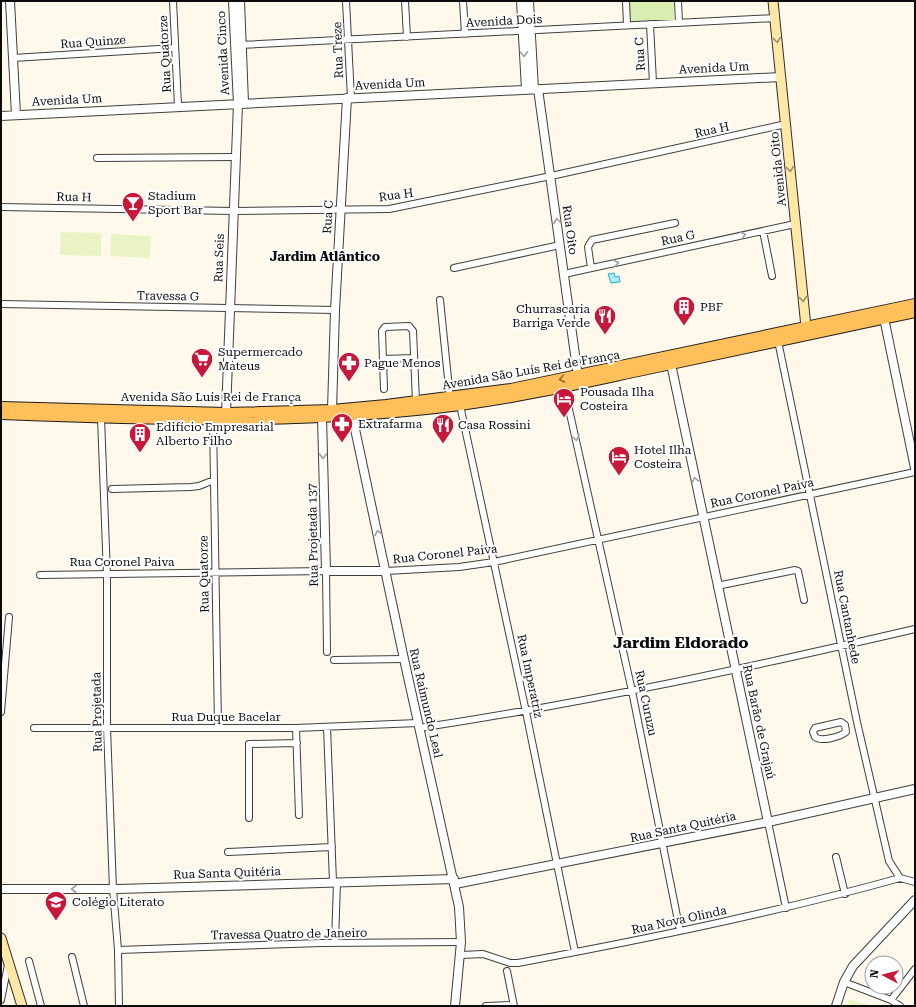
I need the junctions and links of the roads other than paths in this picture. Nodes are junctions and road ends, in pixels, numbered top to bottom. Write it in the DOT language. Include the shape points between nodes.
graph roads {
  1 [pos="10,1"];
  2 [pos="173,1"];
  3 [pos="233,1"];
  4 [pos="240,1"];
  5 [pos="346,1"];
  6 [pos="405,1"];
  7 [pos="463,1"];
  8 [pos="521,1"];
  9 [pos="529,1"];
  10 [pos="626,1"];
  11 [pos="678,1"];
  12 [pos="773,1"];
  13 [pos="775,18"];
  14 [pos="679,23"];
  15 [pos="650,24"];
  16 [pos="627,25"];
  17 [pos="527,30"];
  18 [pos="465,34"];
  19 [pos="407,37"];
  20 [pos="348,40"];
  21 [pos="238,45"];
  22 [pos="175,48"];
  23 [pos="13,58"];
  24 [pos="781,77"];
  25 [pos="653,83"];
  26 [pos="533,89"];
  27 [pos="349,98"];
  28 [pos="241,104"];
  29 [pos="178,106"];
  30 [pos="16,115"];
  31 [pos="1,116"];
  32 [pos="786,124"];
  33 [pos="236,157"];
  34 [pos="97,158"];
  35 [pos="551,176"];
  36 [pos="1,207"];
  37 [pos="341,209"];
  38 [pos="233,212"];
  39 [pos="675,223"];
  40 [pos="796,224"];
  41 [pos="763,231"];
  42 [pos="560,244"];
  43 [pos="454,268"];
  44 [pos="591,268"];
  45 [pos="564,274"];
  46 [pos="772,276"];
  47 [pos="440,300"];
  48 [pos="1,304"];
  49 [pos="915,304"];
  50 [pos="229,309"];
  51 [pos="335,310"];
  52 [pos="915,312"];
  53 [pos="884,318"];
  54 [pos="808,331"];
  55 [pos="778,341"];
  56 [pos="414,358"];
  57 [pos="383,359"];
  58 [pos="667,361"];
  59 [pos="578,376"];
  60 [pos="564,387"];
  61 [pos="384,389"];
  62 [pos="450,398"];
  63 [pos="416,402"];
  64 [pos="460,405"];
  65 [pos="1,407"];
  66 [pos="332,410"];
  67 [pos="349,412"];
  68 [pos="226,413"];
  69 [pos="1,414"];
  70 [pos="322,417"];
  71 [pos="101,418"];
  72 [pos="213,420"];
  73 [pos="915,468"];
  74 [pos="915,472"];
  75 [pos="214,480"];
  76 [pos="112,489"];
  77 [pos="811,495"];
  78 [pos="703,518"];
  79 [pos="599,539"];
  80 [pos="494,562"];
  81 [pos="326,571"];
  82 [pos="386,571"];
  83 [pos="215,574"];
  84 [pos="40,575"];
  85 [pos="107,575"];
  86 [pos="717,586"];
  87 [pos="804,600"];
  88 [pos="9,617"];
  89 [pos="915,629"];
  90 [pos="4,639"];
  91 [pos="841,646"];
  92 [pos="327,652"];
  93 [pos="404,659"];
  94 [pos="334,660"];
  95 [pos="735,670"];
  96 [pos="632,691"];
  97 [pos="1,712"];
  98 [pos="526,712"];
  99 [pos="857,722"];
  100 [pos="844,725"];
  101 [pos="418,726"];
  102 [pos="327,727"];
  103 [pos="34,728"];
  104 [pos="107,728"];
  105 [pos="218,728"];
  106 [pos="296,728"];
  107 [pos="297,743"];
  108 [pos="915,789"];
  109 [pos="874,798"];
  110 [pos="299,815"];
  111 [pos="249,818"];
  112 [pos="768,822"];
  113 [pos="662,843"];
  114 [pos="332,846"];
  115 [pos="228,852"];
  116 [pos="836,857"];
  117 [pos="556,865"];
  118 [pos="900,878"];
  119 [pos="454,881"];
  120 [pos="335,882"];
  121 [pos="915,882"];
  122 [pos="1,889"];
  123 [pos="113,889"];
  124 [pos="845,894"];
  125 [pos="915,900"];
  126 [pos="786,908"];
  127 [pos="680,931"];
  128 [pos="1,938"];
  129 [pos="461,942"];
  130 [pos="335,943"];
  131 [pos="118,950"];
  132 [pos="576,952"];
  133 [pos="461,955"];
  134 [pos="72,957"];
  135 [pos="5,958"];
  136 [pos="29,961"];
  137 [pos="915,969"];
  138 [pos="507,971"];
  139 [pos="844,982"];
  140 [pos="1,1000"];
  141 [pos="891,1000"];
  142 [pos="514,1005"];
  143 [pos="22,1006"];
  144 [pos="41,1006"];
  145 [pos="84,1006"];
  146 [pos="119,1006"];
  147 [pos="455,1006"];
  148 [pos="486,1006"];
  149 [pos="836,1006"];
  150 [pos="900,1006"];
  1 -- 23 [label="street"];
  2 -- 22 [label="street, Rua Quatorze"];
  3 -- 21 [label="street, Avenida Cinco"];
  4 -- 21 [label="street, Avenida Cinco"];
  5 -- 20 [label="street, Rua Treze"];
  6 -- 19 [label="street"];
  7 -- 18 [label="street"];
  8 -- 17 [label="street"];
  9 -- 17 [label="street"];
  10 -- 16 [label="street"];
  11 -- 14 [label="street"];
  12 -- 13 [label="main road, Avenida Oito"];
  13 -- 14 [label="street, Avenida Dois"];
  13 -- 24 [label="main road, Avenida Oito, one-way"];
  14 -- 15 [label="street, Avenida Dois"];
  15 -- 16 [label="street, Avenida Dois"];
  15 -- 25 [label="street, Rua C"];
  16 -- 17 [label="street, Avenida Dois"];
  17 -- 18 [label="street, Avenida Dois"];
  17 -- 26 [label="street, Rua Oito"];
  18 -- 19 [label="street, Avenida Dois"];
  19 -- 20 [label="street, Avenida Dois"];
  20 -- 21 [label="street, Avenida Dois"];
  20 -- 27 [label="street, Rua Treze"];
  21 -- 28 [label="street, Avenida Cinco"];
  22 -- 23 [label="street, Rua Quinze"];
  22 -- 29 [label="street, Rua Quatorze"];
  23 -- 30 [label="street"];
  24 -- 25 [label="street, Avenida Um"];
  24 -- 32 [label="main road, Avenida Oito"];
  25 -- 26 [label="street, Avenida Um"];
  26 -- 27 [label="street, Avenida Um"];
  26 -- 35 [label="street, Rua Oito"];
  27 -- 28 [label="street, Avenida Um"];
  27 -- 37 [label="street, Rua C"];
  28 -- 29 [label="street, Avenida Um"];
  28 -- 33 [label="street, Rua Seis"];
  29 -- 30 [label="street, Avenida Um"];
  30 -- 31 [label="street, Avenida Um"];
  32 -- 35 [label="street, Rua H"];
  32 -- 40 [label="main road, Avenida Oito, one-way"];
  33 -- 34 [label="street"];
  33 -- 38 [label="street, Rua Seis"];
  35 -- 37 [label="street, Rua H" via="394,208"];
  42 -- 35 [label="street, Rua Oito, one-way"];
  36 -- 38 [label="street, Rua H"];
  37 -- 38 [label="street, Rua H"];
  37 -- 51 [label="street, Rua C"];
  38 -- 50 [label="street, Rua Seis"];
  39 -- 44 [label="street" via="592,240 588,247"];
  40 -- 41 [label="street, Rua G"];
  40 -- 54 [label="main road, Avenida Oito, one-way"];
  44 -- 41 [label="street, Rua G, one-way"];
  41 -- 46 [label="street"];
  42 -- 43 [label="street"];
  42 -- 45 [label="street, Rua Oito"];
  44 -- 45 [label="street, Rua G"];
  45 -- 59 [label="street, Rua Oito"];
  47 -- 62 [label="street"];
  48 -- 50 [label="street, Travessa G"];
  49 -- 54 [label="main road, Avenida São Luís Rei de França"];
  50 -- 51 [label="street, Travessa G"];
  50 -- 68 [label="street, Rua Seis"];
  51 -- 66 [label="street, Rua C"];
  52 -- 53 [label="main road, Avenida São Luís Rei de França"];
  53 -- 54 [label="main road, Avenida São Luís Rei de França"];
  53 -- 73 [label="street"];
  54 -- 55 [label="main road, Avenida São Luís Rei de França"];
  54 -- 58 [label="main road, Avenida São Luís Rei de França"];
  55 -- 58 [label="main road, Avenida São Luís Rei de França"];
  55 -- 77 [label="street, Rua Cantanhede"];
  56 -- 57 [label="street"];
  56 -- 57 [label="street" via="412,328 385,327 382,331"];
  56 -- 63 [label="street"];
  57 -- 61 [label="street"];
  58 -- 59 [label="main road, Avenida São Luís Rei de França"];
  58 -- 60 [label="main road, Avenida São Luís Rei de França"];
  78 -- 58 [label="street, Rua Barão de Grajaú, one-way"];
  59 -- 62 [label="main road, Avenida São Luís Rei de França, one-way"];
  60 -- 64 [label="main road, Avenida São Luís Rei de França"];
  60 -- 79 [label="street, Rua Curuzu, one-way"];
  62 -- 63 [label="main road, Avenida São Luís Rei de França"];
  63 -- 67 [label="main road, Avenida São Luís Rei de França"];
  64 -- 67 [label="main road, Avenida São Luís Rei de França"];
  64 -- 80 [label="street, Rua Imperatriz"];
  65 -- 68 [label="main road, Avenida São Luís Rei de França"];
  66 -- 67 [label="main road, Avenida São Luís Rei de França"];
  66 -- 68 [label="main road, Avenida São Luís Rei de França"];
  67 -- 70 [label="main road, Avenida São Luís Rei de França"];
  82 -- 67 [label="street, Rua Raimundo Leal, one-way"];
  69 -- 71 [label="main road, Avenida São Luís Rei de França"];
  70 -- 72 [label="main road, Avenida São Luís Rei de França"];
  70 -- 81 [label="street, Rua Projetada 137, one-way"];
  71 -- 72 [label="main road, Avenida São Luís Rei de França"];
  71 -- 85 [label="street, Rua Projetada"];
  72 -- 75 [label="street, Rua Quatorze"];
  74 -- 77 [label="street, Rua Coronel Paiva"];
  75 -- 76 [label="street" via="191,487"];
  75 -- 83 [label="street, Rua Quatorze"];
  77 -- 78 [label="street, Rua Coronel Paiva"];
  77 -- 91 [label="street, Rua Cantanhede"];
  78 -- 79 [label="street, Rua Coronel Paiva"];
  78 -- 86 [label="street, Rua Barão de Grajaú"];
  79 -- 80 [label="street, Rua Coronel Paiva"];
  79 -- 96 [label="street, Rua Curuzu"];
  80 -- 82 [label="street, Rua Coronel Paiva"];
  80 -- 98 [label="street, Rua Imperatriz"];
  81 -- 82 [label="street, Rua Coronel Paiva"];
  81 -- 83 [label="street, Rua Coronel Paiva"];
  81 -- 92 [label="street, Rua Projetada 137"];
  82 -- 93 [label="street, Rua Raimundo Leal"];
  83 -- 85 [label="street, Rua Coronel Paiva"];
  83 -- 105 [label="street, Rua Quatorze"];
  84 -- 85 [label="street, Rua Coronel Paiva"];
  85 -- 104 [label="street, Rua Projetada"];
  86 -- 87 [label="street" via="795,570 798,571"];
  86 -- 95 [label="street, Rua Barão de Grajaú"];
  88 -- 90 [label="street"];
  89 -- 91 [label="street, Rua Duque Bacelar"];
  90 -- 97 [label="street"];
  91 -- 95 [label="street, Rua Duque Bacelar"];
  91 -- 99 [label="street, Rua Cantanhede"];
  93 -- 94 [label="street"];
  93 -- 101 [label="street, Rua Raimundo Leal"];
  95 -- 96 [label="street, Rua Duque Bacelar"];
  95 -- 112 [label="street, Rua Barão de Grajaú"];
  96 -- 98 [label="street, Rua Duque Bacelar"];
  96 -- 113 [label="street, Rua Curuzu"];
  98 -- 101 [label="street, Rua Duque Bacelar"];
  98 -- 117 [label="street, Rua Imperatriz"];
  99 -- 100 [label="street"];
  99 -- 109 [label="street, Rua Cantanhede"];
  100 -- 100 [label="street" via="841,722 817,727 813,732 818,740 842,735 846,732"];
  101 -- 102 [label="street, Rua Duque Bacelar"];
  101 -- 119 [label="street, Rua Raimundo Leal"];
  102 -- 106 [label="street, Rua Duque Bacelar"];
  102 -- 114 [label="street"];
  103 -- 104 [label="street, Rua Duque Bacelar"];
  104 -- 105 [label="street, Rua Duque Bacelar"];
  104 -- 123 [label="street, Rua Projetada"];
  105 -- 106 [label="street, Rua Duque Bacelar"];
  106 -- 107 [label="street"];
  107 -- 110 [label="street"];
  107 -- 111 [label="street" via="250,744"];
  108 -- 109 [label="street, Rua Santa Quitéria"];
  109 -- 112 [label="street, Rua Santa Quitéria"];
  109 -- 118 [label="street, Rua Cantanhede" via="889,861"];
  112 -- 113 [label="street, Rua Santa Quitéria"];
  112 -- 126 [label="street, Rua Barão de Grajaú"];
  113 -- 117 [label="street, Rua Santa Quitéria"];
  113 -- 127 [label="street, Rua Curuzu"];
  114 -- 115 [label="street"];
  114 -- 120 [label="street"];
  116 -- 124 [label="street"];
  117 -- 119 [label="street, Rua Santa Quitéria"];
  117 -- 132 [label="street, Rua Imperatriz"];
  118 -- 121 [label="street"];
  118 -- 124 [label="street, Rua Nova Olinda"];
  119 -- 120 [label="street, Rua Santa Quitéria"];
  119 -- 129 [label="street, Rua Raimundo Leal" via="459,907"];
  120 -- 123 [label="street, Rua Santa Quitéria"];
  120 -- 130 [label="street"];
  123 -- 122 [label="street, Rua Santa Quitéria, one-way"];
  123 -- 131 [label="street, Rua Projetada"];
  124 -- 126 [label="street, Rua Nova Olinda"];
  125 -- 139 [label="street" via="858,960"];
  126 -- 127 [label="street, Rua Nova Olinda"];
  127 -- 132 [label="street, Rua Nova Olinda"];
  128 -- 135 [label="main road"];
  129 -- 130 [label="street, Travessa Quatro de Janeiro"];
  129 -- 133 [label="street, Rua Raimundo Leal"];
  130 -- 131 [label="street, Travessa Quatro de Janeiro"];
  131 -- 146 [label="street, Rua Projetada"];
  132 -- 133 [label="street, Rua Nova Olinda" via="514,964 483,954"];
  133 -- 147 [label="street, Rua Raimundo Leal"];
  134 -- 145 [label="street"];
  135 -- 140 [label="street"];
  135 -- 143 [label="main road"];
  136 -- 144 [label="street"];
  137 -- 141 [label="street"];
  138 -- 142 [label="street"];
  139 -- 141 [label="street"];
  139 -- 149 [label="street"];
  141 -- 150 [label="street"];
  142 -- 148 [label="street"];
}
